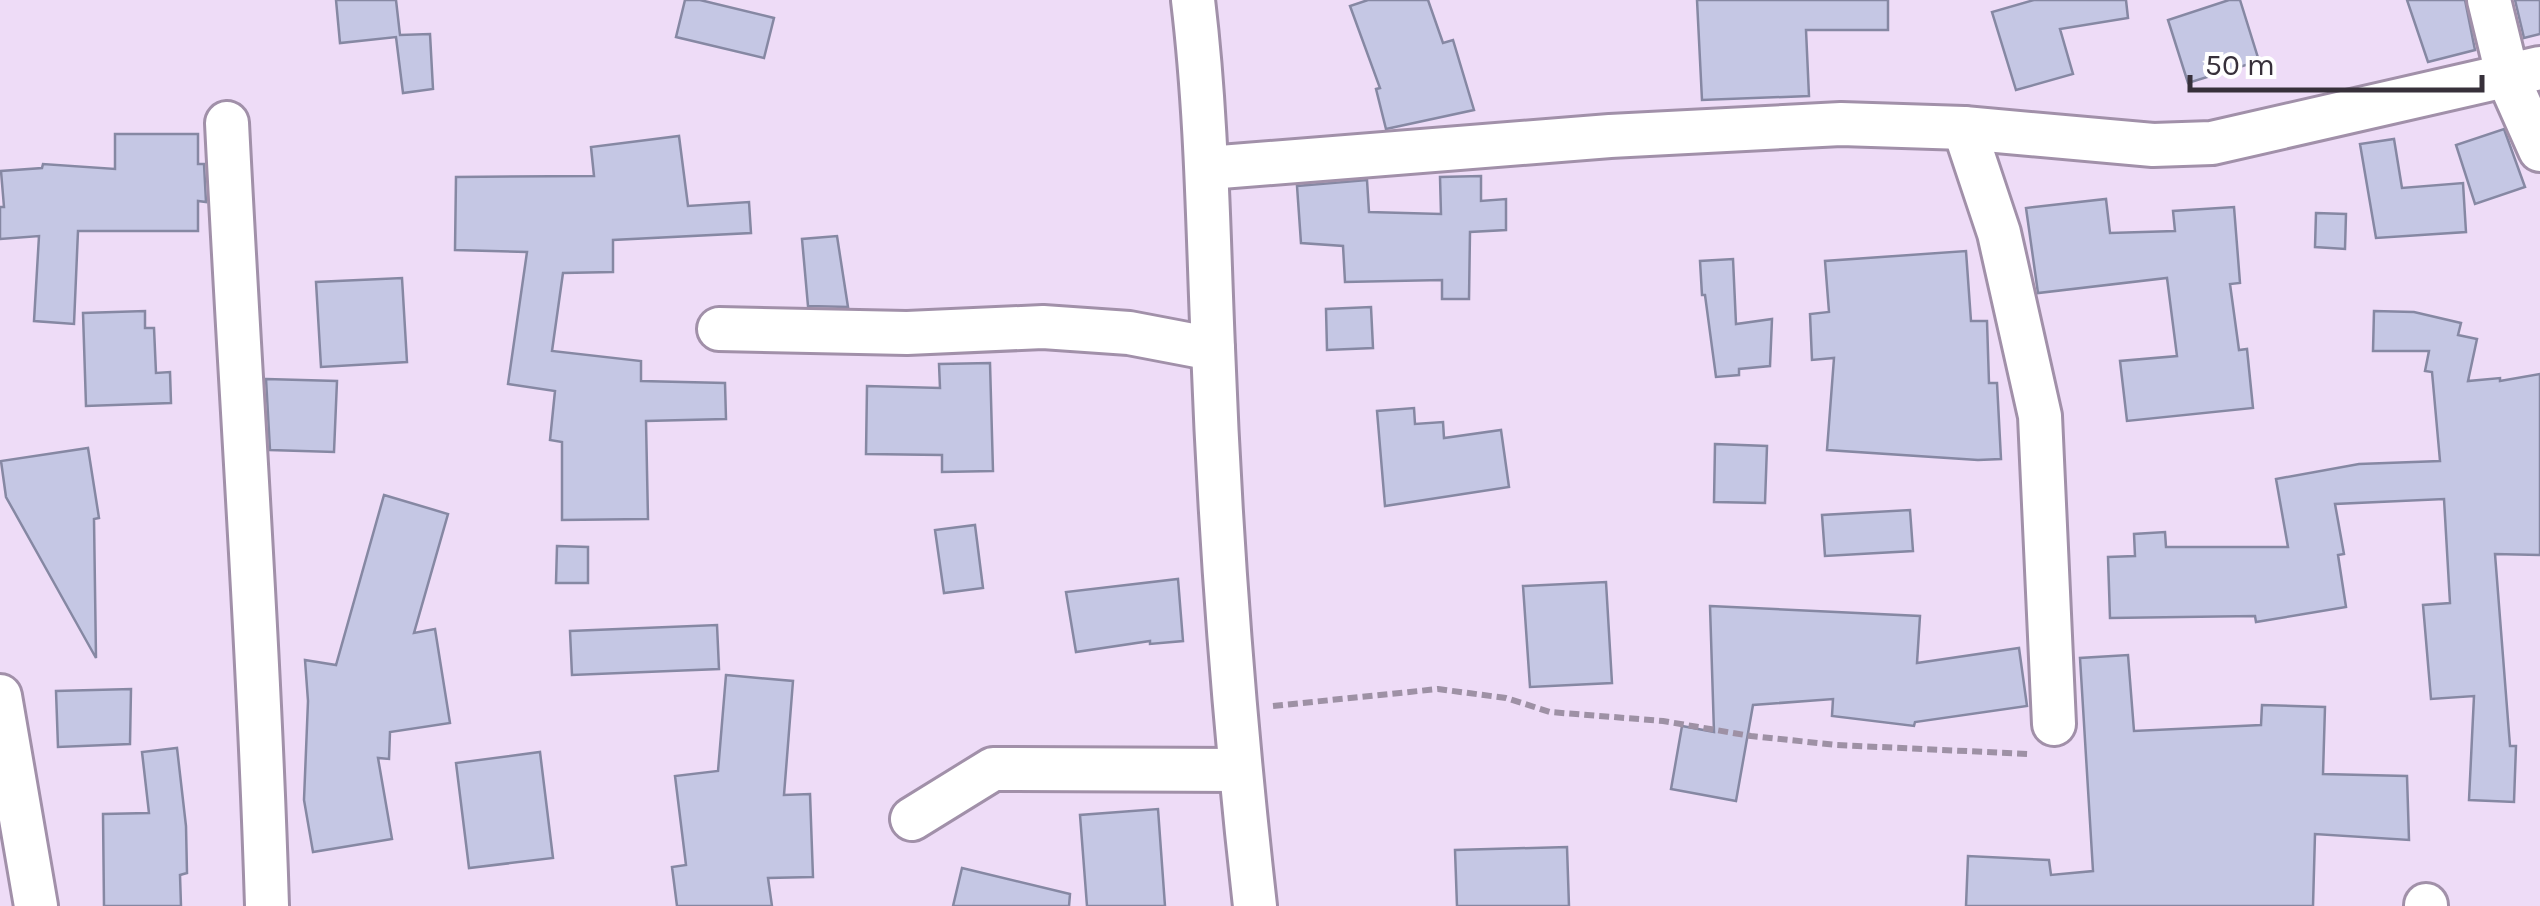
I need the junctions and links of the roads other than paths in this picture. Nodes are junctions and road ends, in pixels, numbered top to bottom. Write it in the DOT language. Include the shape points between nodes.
graph roads {
  1 [pos="1193,0"];
  2 [pos="2489,0"];
  3 [pos="2524,73"];
  4 [pos="227,123"];
  5 [pos="1964,128"];
  6 [pos="2540,150"];
  7 [pos="1208,168"];
  8 [pos="719,330"];
  9 [pos="1212,348"];
  10 [pos="1,702"];
  11 [pos="2054,724"];
  12 [pos="1240,770"];
  13 [pos="912,819"];
  14 [pos="36,906"];
  15 [pos="267,906"];
  16 [pos="1255,906"];
  1 -- 7 [label="street"];
  2 -- 3 [label="street"];
  3 -- 5 [label="street" via="2212,143 2153,145"];
  3 -- 6 [label="street"];
  4 -- 15 [label="street"];
  5 -- 7 [label="street" via="1841,124 1610,136"];
  5 -- 11 [label="street" via="1998,232 2040,416"];
  7 -- 9 [label="street"];
  8 -- 9 [label="street" via="907,334 1044,327"];
  9 -- 12 [label="street"];
  10 -- 14 [label="street"];
  12 -- 13 [label="street" via="993,769"];
  12 -- 16 [label="street"];
}
